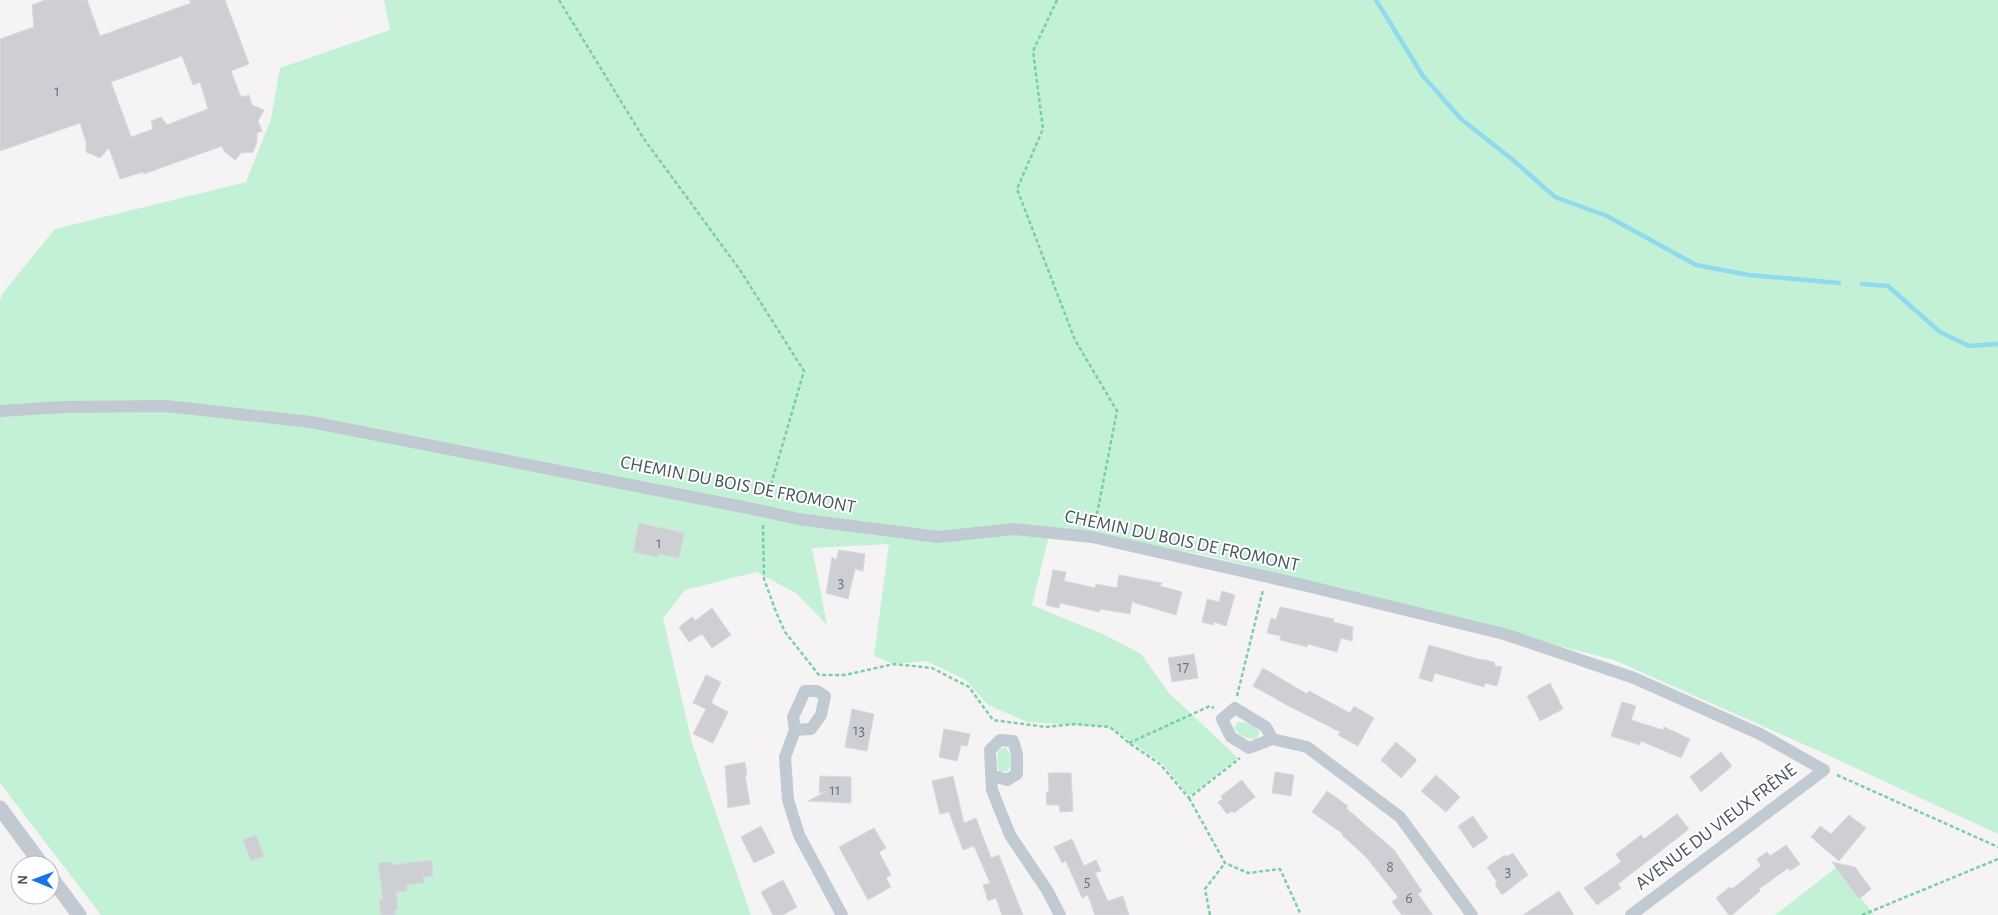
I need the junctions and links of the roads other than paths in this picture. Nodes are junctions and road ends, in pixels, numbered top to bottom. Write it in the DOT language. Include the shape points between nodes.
graph roads {
  1 [pos="0,411"];
  2 [pos="796,730"];
  3 [pos="1272,740"];
  4 [pos="1824,770"];
  5 [pos="991,775"];
  6 [pos="0,808"];
  7 [pos="35,855"];
  8 [pos="60,889"];
  9 [pos="79,915"];
  10 [pos="842,915"];
  11 [pos="1060,915"];
  12 [pos="1472,915"];
  13 [pos="1631,915"];
  1 -- 4 [label="street, CHEMIN DU BOIS DE FROMONT" via="166,406 311,422 798,520 938,537 1014,529 1092,537 1504,634 1634,678 1760,734"];
  2 -- 10 [label="street" via="785,757 788,800 799,835"];
  3 -- 3 [label="street" via="1266,727 1231,712 1222,719 1231,737 1249,748"];
  3 -- 12 [label="street" via="1307,747 1400,817"];
  4 -- 13 [label="street, AVENUE DU VIEUX FRÊNE"];
  5 -- 11 [label="street" via="992,790 1010,835"];
  6 -- 7 [label="street"];
  8 -- 9 [label="street"];
}
